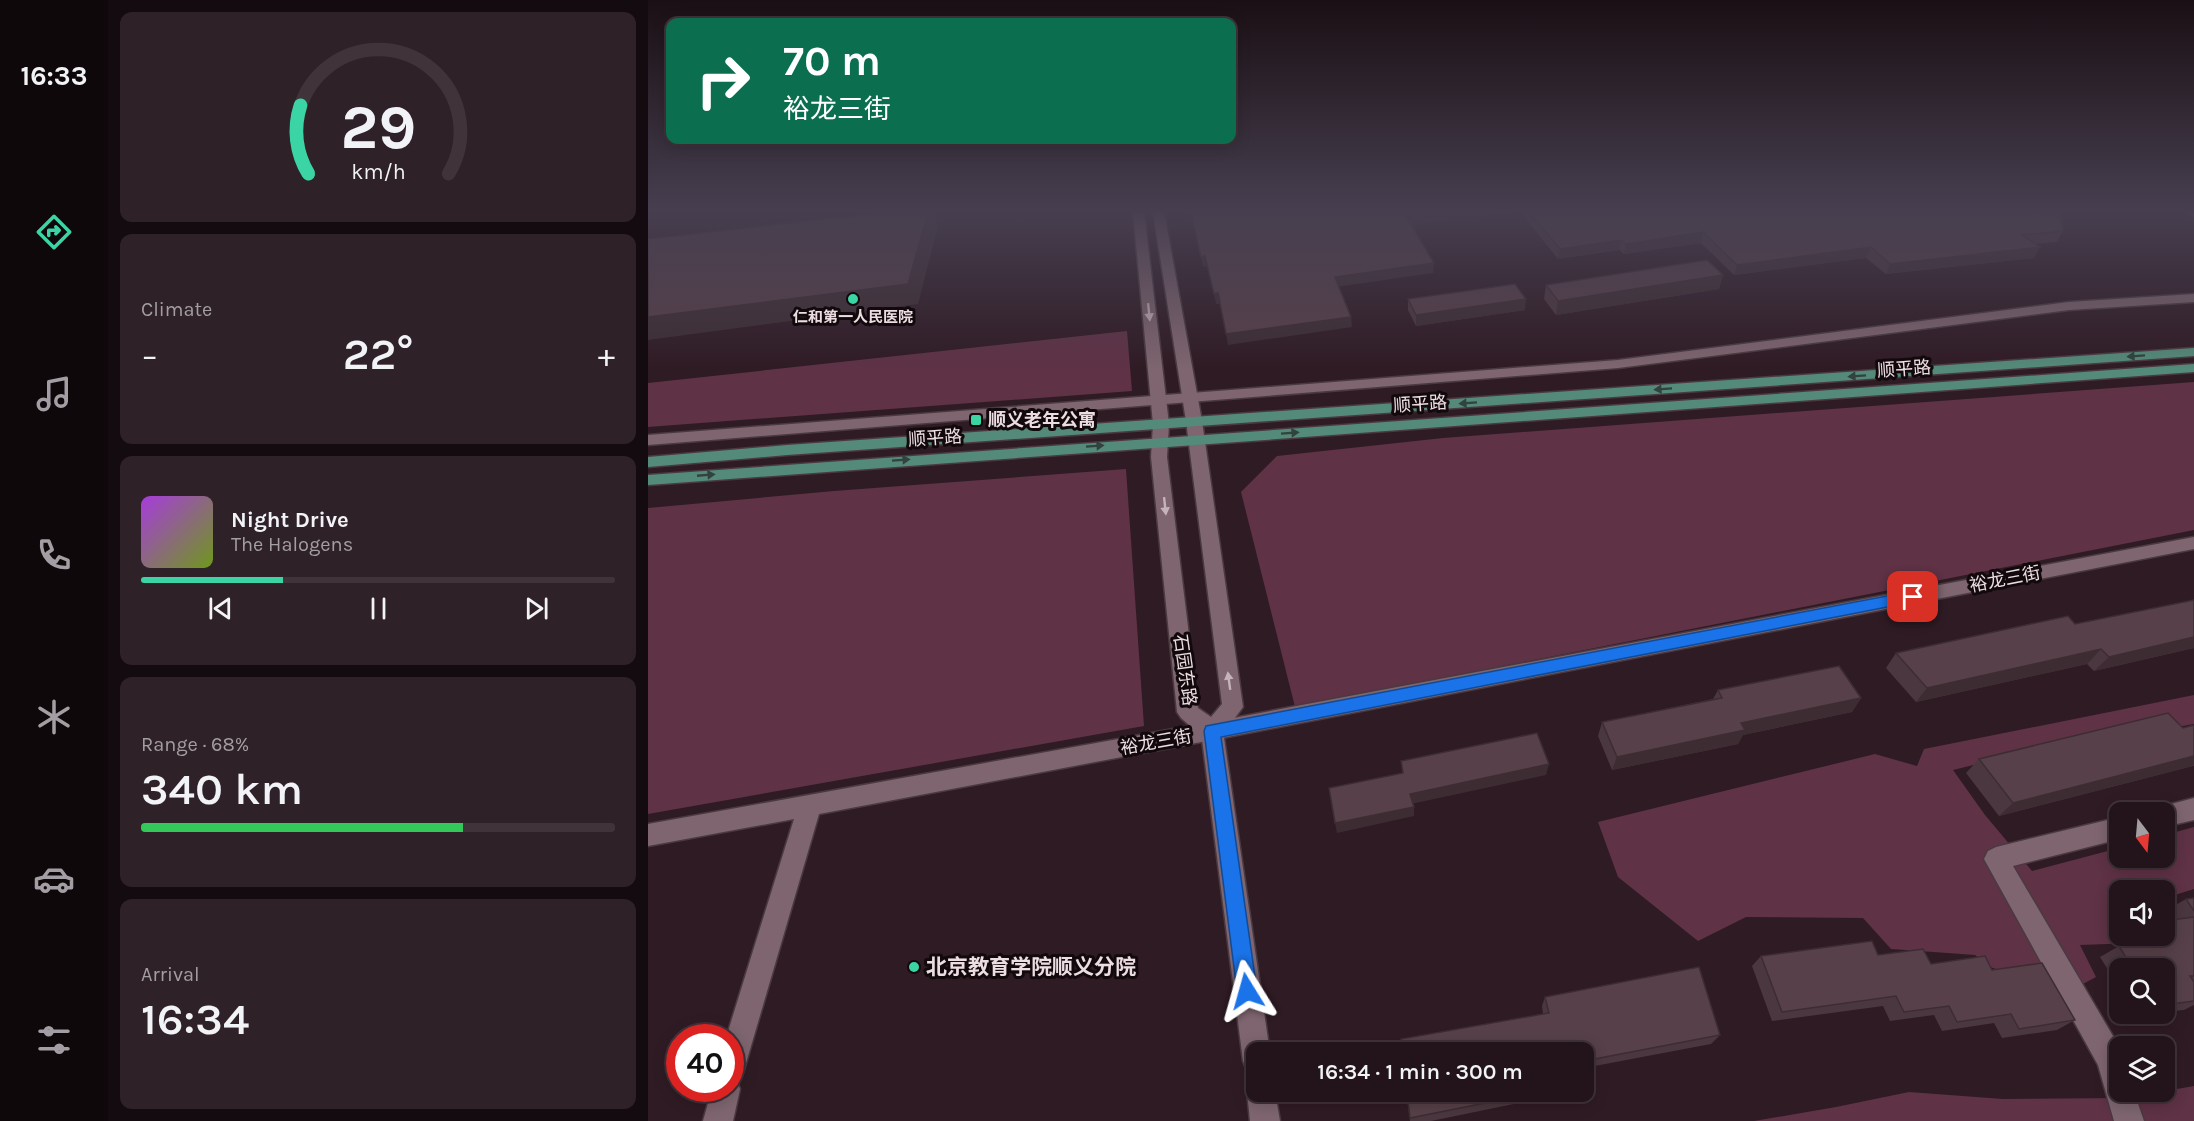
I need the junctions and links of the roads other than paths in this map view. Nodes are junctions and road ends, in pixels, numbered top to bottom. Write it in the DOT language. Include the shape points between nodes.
graph roads {
  1 [pos="1144,264"];
  2 [pos="1167,264"];
  3 [pos="2194,298"];
  4 [pos="2194,352"];
  5 [pos="2194,368"];
  6 [pos="1189,397"];
  7 [pos="1158,400"];
  8 [pos="1161,424"];
  9 [pos="1195,430"];
  10 [pos="648,440"];
  11 [pos="1160,442"];
  12 [pos="648,462"];
  13 [pos="648,480"];
  14 [pos="2194,543"];
  15 [pos="1212,731"];
  16 [pos="810,805"];
  17 [pos="2194,809"];
  18 [pos="2175,813"];
  19 [pos="2109,831"];
  20 [pos="648,835"];
  21 [pos="744,1024"];
  22 [pos="1254,1042"];
  23 [pos="2109,1057"];
  24 [pos="723,1102"];
  25 [pos="1262,1102"];
  26 [pos="2123,1102"];
  27 [pos="718,1121"];
  28 [pos="1265,1121"];
  29 [pos="2129,1121"];
  1 -- 7 [label="street, 石园东路, one-way"];
  2 -- 6 [label="street, 石园东路"];
  3 -- 6 [label="street" via="2069,306 1618,364"];
  4 -- 9 [label="main road, 顺平路, one-way"];
  9 -- 5 [label="main road, 顺平路, one-way"];
  6 -- 7 [label="street"];
  6 -- 9 [label="street, 石园东路"];
  7 -- 8 [label="street, 石园东路"];
  7 -- 10 [label="street"];
  8 -- 9 [label="main road, 顺平路"];
  8 -- 11 [label="street, 石园东路"];
  8 -- 12 [label="main road, 顺平路"];
  9 -- 11 [label="main road, 顺平路"];
  15 -- 9 [label="street, 石园东路, one-way" via="1233,706"];
  13 -- 11 [label="main road, 顺平路, one-way"];
  11 -- 15 [label="street, 石园东路, one-way" via="1188,712"];
  14 -- 15 [label="street, 裕龙三街"];
  15 -- 16 [label="street, 裕龙三街"];
  15 -- 22 [label="street"];
  16 -- 20 [label="street, 裕龙三街"];
  16 -- 21 [label="street"];
  17 -- 18 [label="street"];
  19 -- 23 [label="street" via="1996,859"];
  24 -- 27 [label="street"];
  25 -- 28 [label="street"];
  26 -- 29 [label="street"];
}
